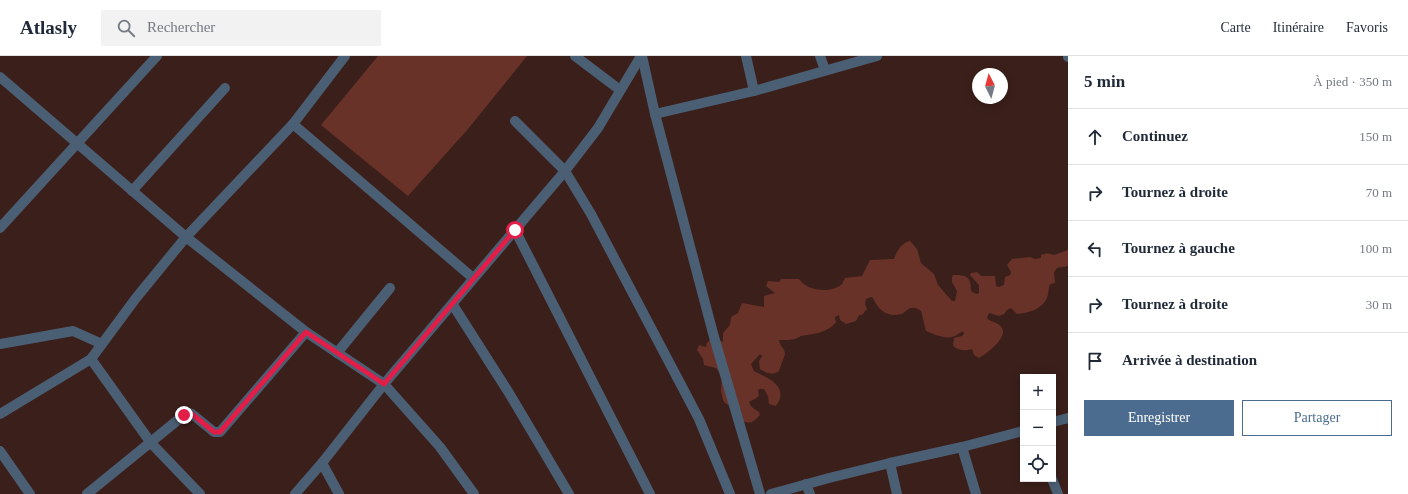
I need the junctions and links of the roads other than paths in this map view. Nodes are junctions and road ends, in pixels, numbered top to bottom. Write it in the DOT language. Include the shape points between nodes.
graph roads {
  1 [pos="157,56"];
  2 [pos="345,56"];
  3 [pos="575,56"];
  4 [pos="641,56"];
  5 [pos="746,56"];
  6 [pos="820,56"];
  7 [pos="877,56"];
  8 [pos="825,70"];
  9 [pos="0,77"];
  10 [pos="225,88"];
  11 [pos="620,90"];
  12 [pos="754,91"];
  13 [pos="655,114"];
  14 [pos="515,121"];
  15 [pos="293,124"];
  16 [pos="77,144"];
  17 [pos="565,171"];
  18 [pos="132,191"];
  19 [pos="0,228"];
  20 [pos="515,230"];
  21 [pos="186,237"];
  22 [pos="474,278"];
  23 [pos="390,288"];
  24 [pos="453,305"];
  25 [pos="306,332"];
  26 [pos="0,344"];
  27 [pos="102,344"];
  28 [pos="336,353"];
  29 [pos="91,359"];
  30 [pos="384,384"];
  31 [pos="0,414"];
  32 [pos="1068,418"];
  33 [pos="1056,421"];
  34 [pos="1020,432"];
  35 [pos="151,443"];
  36 [pos="962,447"];
  37 [pos="0,451"];
  38 [pos="322,463"];
  39 [pos="890,463"];
  40 [pos="1053,482"];
  41 [pos="808,489"];
  42 [pos="30,494"];
  43 [pos="87,494"];
  44 [pos="200,494"];
  45 [pos="295,494"];
  46 [pos="339,494"];
  47 [pos="474,494"];
  48 [pos="569,494"];
  49 [pos="650,494"];
  50 [pos="730,494"];
  51 [pos="760,494"];
  52 [pos="771,494"];
  53 [pos="897,494"];
  54 [pos="976,494"];
  55 [pos="1058,494"];
  1 -- 16 [label="street"];
  2 -- 15 [label="street"];
  3 -- 11 [label="street"];
  4 -- 11 [label="street"];
  4 -- 13 [label="street"];
  5 -- 12 [label="street"];
  6 -- 8 [label="street"];
  7 -- 8 [label="street"];
  8 -- 12 [label="street"];
  9 -- 16 [label="street"];
  10 -- 18 [label="street"];
  11 -- 17 [label="street" via="598,128"];
  12 -- 13 [label="street"];
  13 -- 51 [label="street" via="714,338"];
  14 -- 17 [label="street"];
  15 -- 21 [label="street"];
  15 -- 22 [label="street"];
  16 -- 18 [label="street"];
  16 -- 19 [label="street"];
  17 -- 20 [label="street"];
  17 -- 50 [label="street" via="591,214 699,419"];
  18 -- 21 [label="street"];
  20 -- 22 [label="street"];
  20 -- 49 [label="street"];
  21 -- 25 [label="street"];
  21 -- 27 [label="street"];
  22 -- 24 [label="street"];
  23 -- 28 [label="street"];
  24 -- 30 [label="street"];
  24 -- 48 [label="street"];
  25 -- 28 [label="street"];
  25 -- 35 [label="street" via="220,432 214,432 189,413"];
  26 -- 27 [label="street" via="73,331"];
  27 -- 29 [label="street"];
  28 -- 30 [label="street"];
  29 -- 31 [label="street"];
  29 -- 35 [label="street"];
  30 -- 38 [label="street"];
  30 -- 47 [label="street" via="440,447"];
  32 -- 33 [label="street"];
  34 -- 36 [label="street"];
  35 -- 43 [label="street"];
  35 -- 44 [label="street"];
  36 -- 39 [label="street"];
  36 -- 54 [label="street"];
  37 -- 42 [label="street"];
  38 -- 45 [label="street"];
  38 -- 46 [label="street"];
  39 -- 41 [label="street"];
  39 -- 53 [label="street"];
  40 -- 55 [label="street"];
  41 -- 52 [label="street"];
}
